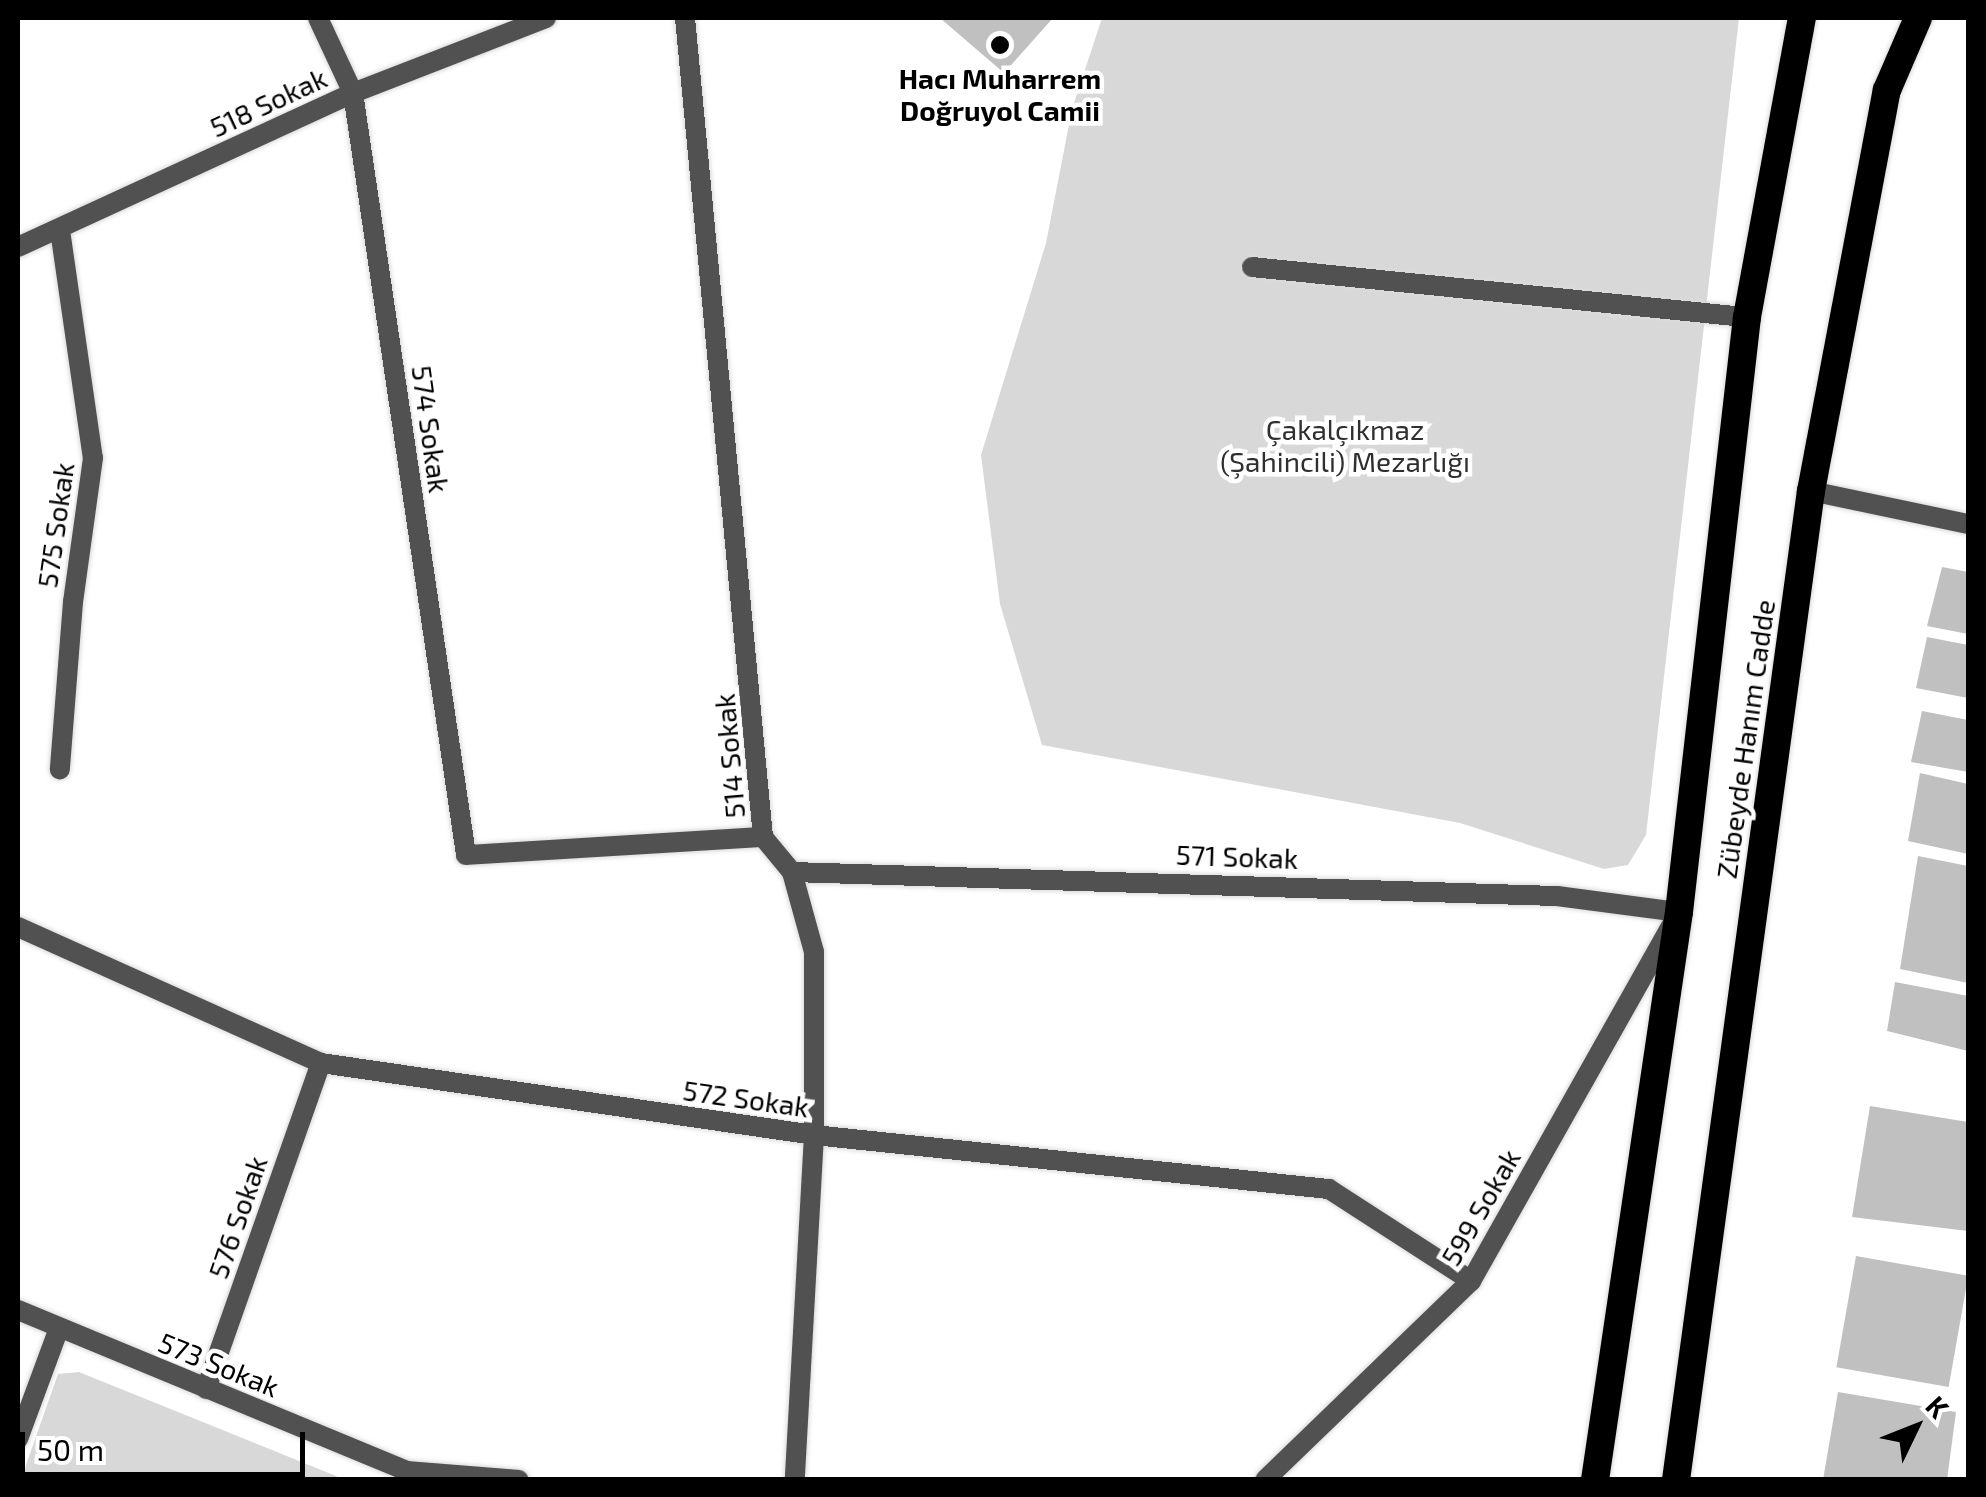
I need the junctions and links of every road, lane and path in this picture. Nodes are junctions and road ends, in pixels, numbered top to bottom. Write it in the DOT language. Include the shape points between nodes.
graph roads {
  1 [pos="318,18"];
  2 [pos="546,18"];
  3 [pos="685,18"];
  4 [pos="1802,18"];
  5 [pos="1918,18"];
  6 [pos="353,93"];
  7 [pos="60,230"];
  8 [pos="18,247"];
  9 [pos="1252,268"];
  10 [pos="1746,317"];
  11 [pos="1811,492"];
  12 [pos="1968,524"];
  13 [pos="60,770"];
  14 [pos="762,837"];
  15 [pos="792,872"];
  16 [pos="1679,912"];
  17 [pos="18,927"];
  18 [pos="321,1063"];
  19 [pos="814,1135"];
  20 [pos="1471,1281"];
  21 [pos="18,1310"];
  22 [pos="59,1328"];
  23 [pos="206,1389"];
  24 [pos="18,1439"];
  25 [pos="406,1475"];
  26 [pos="519,1480"];
  27 [pos="796,1480"];
  28 [pos="1265,1480"];
  29 [pos="1595,1480"];
  30 [pos="1676,1480"];
  1 -- 6 [label="street, 574 Sokak"];
  2 -- 6 [label="street, 518 Sokak"];
  3 -- 14 [label="street, 514 Sokak"];
  4 -- 10 [label="highway, Zübeyde Hanım Cadde"];
  5 -- 11 [label="highway, Zübeyde Hanım Cadde" via="1887,90"];
  6 -- 7 [label="street, 518 Sokak"];
  6 -- 14 [label="street, 574 Sokak" via="466,855"];
  7 -- 8 [label="street, 518 Sokak"];
  7 -- 13 [label="street, 575 Sokak" via="94,458 73,602"];
  9 -- 10 [label="street"];
  10 -- 16 [label="highway, Zübeyde Hanım Cadde"];
  11 -- 12 [label="street"];
  11 -- 30 [label="highway, Zübeyde Hanım Cadde"];
  14 -- 15 [label="street, 514 Sokak"];
  15 -- 16 [label="street, 571 Sokak" via="1557,896"];
  15 -- 19 [label="street, 514 Sokak" via="814,952"];
  16 -- 20 [label="street, 599 Sokak"];
  16 -- 29 [label="highway, Zübeyde Hanım Cadde"];
  17 -- 18 [label="street, 572 Sokak"];
  18 -- 19 [label="street, 572 Sokak"];
  18 -- 23 [label="street, 576 Sokak"];
  19 -- 20 [label="street, 572 Sokak" via="1329,1189"];
  19 -- 27 [label="street, 514 Sokak"];
  20 -- 28 [label="street, 599 Sokak"];
  21 -- 22 [label="street, 573 Sokak"];
  22 -- 23 [label="street, 573 Sokak"];
  22 -- 24 [label="street"];
  23 -- 25 [label="street, 573 Sokak"];
  25 -- 26 [label="street, 573 Sokak"];
}
